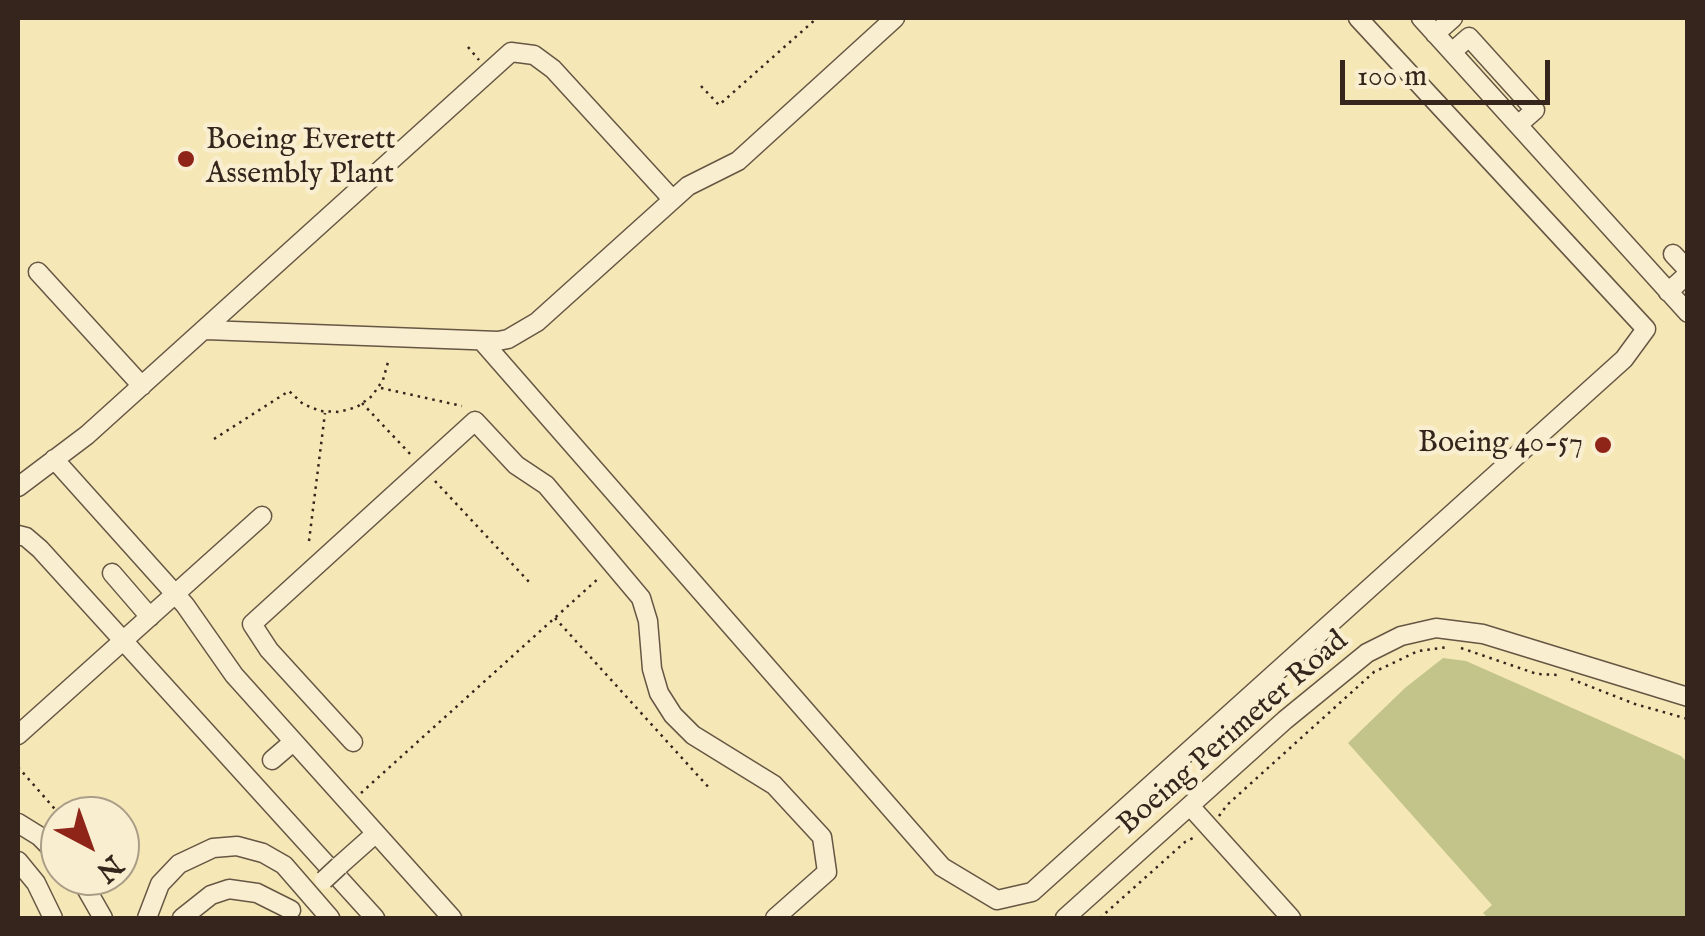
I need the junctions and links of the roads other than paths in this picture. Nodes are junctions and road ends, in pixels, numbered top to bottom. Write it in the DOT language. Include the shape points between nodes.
graph roads {
  1 [pos="895,18"];
  2 [pos="1358,18"];
  3 [pos="1421,18"];
  4 [pos="1453,18"];
  5 [pos="1435,34"];
  6 [pos="672,199"];
  7 [pos="1672,254"];
  8 [pos="38,272"];
  9 [pos="1688,272"];
  10 [pos="1668,292"];
  11 [pos="1688,313"];
  12 [pos="206,330"];
  13 [pos="482,341"];
  14 [pos="142,386"];
  15 [pos="54,459"];
  16 [pos="18,487"];
  17 [pos="262,516"];
  18 [pos="18,536"];
  19 [pos="112,573"];
  20 [pos="176,594"];
  21 [pos="150,616"];
  22 [pos="123,641"];
  23 [pos="1688,697"];
  24 [pos="18,735"];
  25 [pos="293,742"];
  26 [pos="353,742"];
  27 [pos="272,760"];
  28 [pos="1190,806"];
  29 [pos="18,823"];
  30 [pos="376,834"];
  31 [pos="40,837"];
  32 [pos="18,861"];
  33 [pos="309,894"];
  34 [pos="90,896"];
  35 [pos="286,914"];
  36 [pos="53,918"];
  37 [pos="103,918"];
  38 [pos="147,918"];
  39 [pos="182,918"];
  40 [pos="330,918"];
  41 [pos="375,918"];
  42 [pos="452,918"];
  43 [pos="776,918"];
  44 [pos="1065,918"];
  45 [pos="1291,918"];
  1 -- 6 [label="street" via="738,161"];
  2 -- 13 [label="street" via="1646,329 1624,359 1032,892 997,900 942,866"];
  3 -- 5 [label="street"];
  4 -- 5 [label="street"];
  5 -- 10 [label="street"];
  6 -- 12 [label="street" via="553,69 534,55 511,52"];
  6 -- 13 [label="street" via="537,322 508,339"];
  7 -- 9 [label="street"];
  8 -- 14 [label="street"];
  9 -- 10 [label="street"];
  10 -- 11 [label="street"];
  12 -- 13 [label="street"];
  12 -- 14 [label="street"];
  14 -- 15 [label="street"];
  15 -- 16 [label="street"];
  15 -- 20 [label="street"];
  17 -- 20 [label="street"];
  18 -- 22 [label="street" via="40,549"];
  19 -- 21 [label="street"];
  20 -- 21 [label="street"];
  20 -- 25 [label="street"];
  21 -- 22 [label="street"];
  22 -- 24 [label="street"];
  22 -- 41 [label="street"];
  23 -- 28 [label="street, Boeing Perimeter Road" via="1483,634 1421,630 1384,643 1352,665"];
  25 -- 27 [label="street"];
  25 -- 30 [label="street"];
  26 -- 43 [label="street" via="252,624 475,422 546,485 641,598 658,693 672,715 774,785 822,837 826,872"];
  28 -- 44 [label="street, Boeing Perimeter Road"];
  28 -- 45 [label="street"];
  29 -- 31 [label="street"];
  30 -- 33 [label="street, bridge"];
  30 -- 42 [label="street"];
  32 -- 36 [label="street"];
  33 -- 35 [label="street"];
  33 -- 38 [label="street" via="263,852 212,848 168,873"];
  33 -- 40 [label="street"];
  34 -- 37 [label="street"];
  35 -- 39 [label="street" via="256,893 229,889 211,894"];
}
